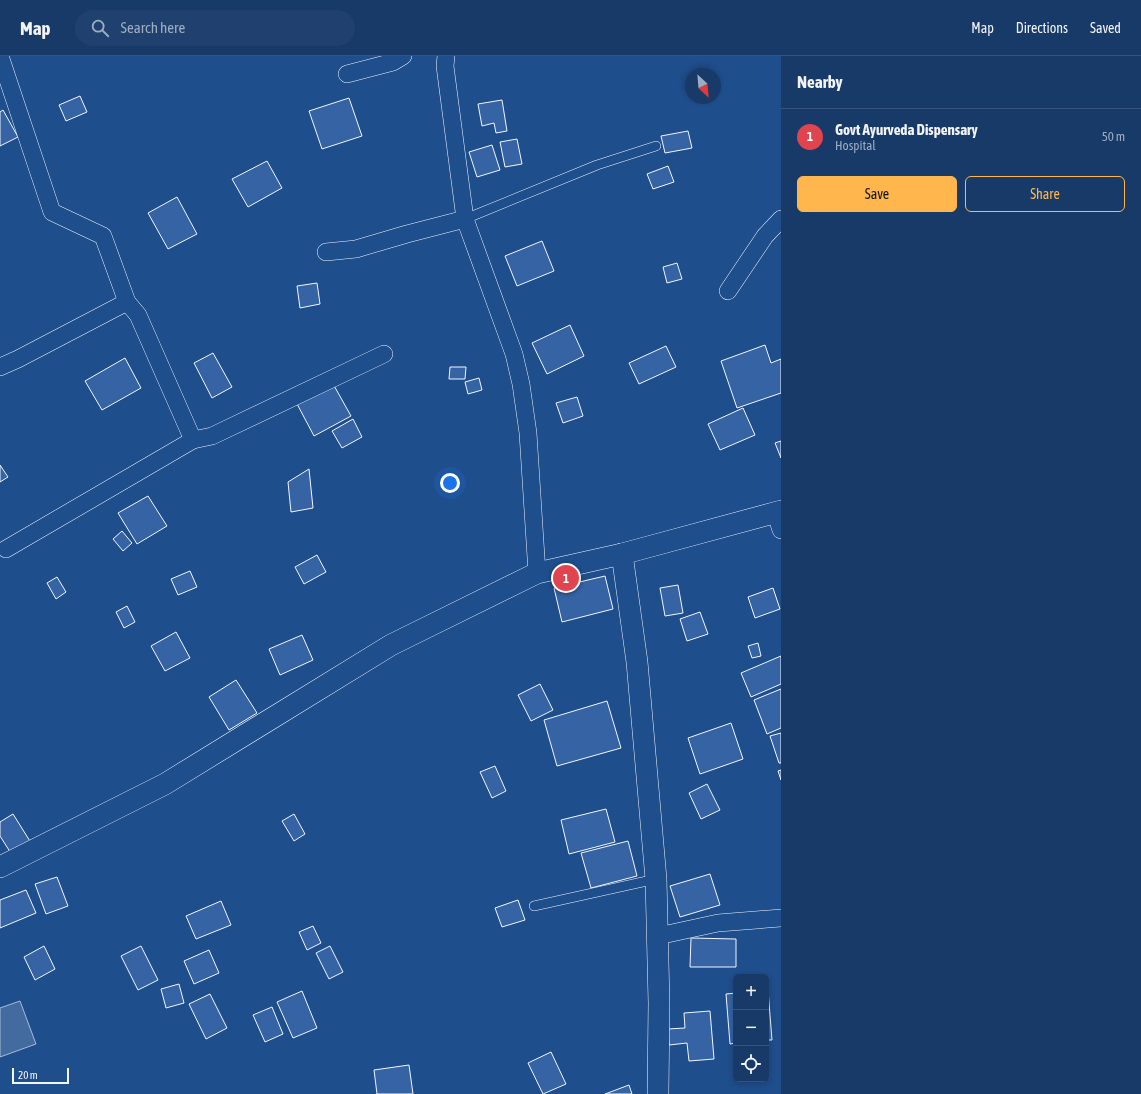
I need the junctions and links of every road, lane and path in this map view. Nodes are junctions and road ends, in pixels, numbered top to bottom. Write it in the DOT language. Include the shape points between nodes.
graph roads {
  1 [pos="0,56"];
  2 [pos="403,56"];
  3 [pos="446,56"];
  4 [pos="346,74"];
  5 [pos="656,146"];
  6 [pos="465,219"];
  7 [pos="781,219"];
  8 [pos="326,252"];
  9 [pos="728,291"];
  10 [pos="127,302"];
  11 [pos="384,354"];
  12 [pos="0,367"];
  13 [pos="193,440"];
  14 [pos="779,518"];
  15 [pos="6,550"];
  16 [pos="622,554"];
  17 [pos="537,573"];
  18 [pos="0,867"];
  19 [pos="656,879"];
  20 [pos="534,906"];
  21 [pos="781,918"];
  22 [pos="658,936"];
  23 [pos="658,1094"];
  1 -- 10 [label="street" via="52,212 103,236"];
  2 -- 4 [label="street" via="393,62"];
  3 -- 6 [label="street" via="445,66"];
  5 -- 6 [label="lane" via="598,165"];
  6 -- 8 [label="street" via="356,249"];
  6 -- 17 [label="street" via="514,354 521,384 528,433"];
  7 -- 9 [label="street" via="765,236"];
  10 -- 12 [label="street"];
  10 -- 13 [label="street" via="138,315"];
  11 -- 13 [label="street" via="212,436"];
  13 -- 15 [label="street"];
  14 -- 16 [label="street"];
  16 -- 17 [label="street"];
  16 -- 19 [label="street" via="637,662"];
  17 -- 18 [label="street" via="392,645 166,784"];
  19 -- 20 [label="lane"];
  19 -- 22 [label="street"];
  21 -- 22 [label="street" via="718,923"];
  22 -- 23 [label="street"];
}
